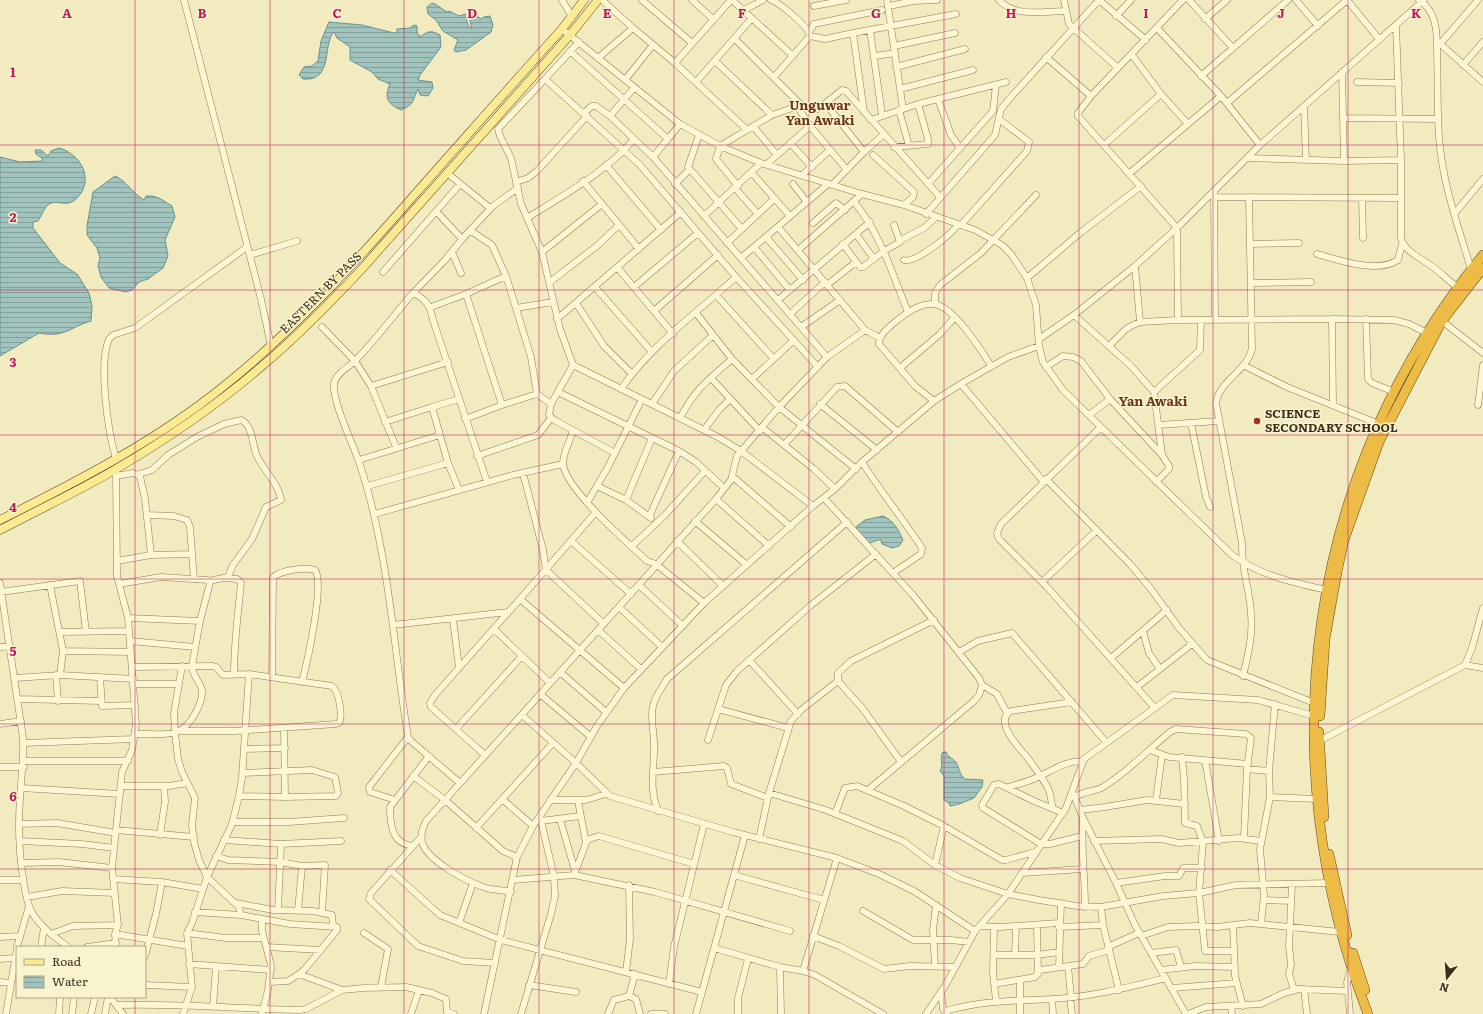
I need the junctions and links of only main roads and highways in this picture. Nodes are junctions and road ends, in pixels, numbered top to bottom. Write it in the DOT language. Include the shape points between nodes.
graph roads {
  1 [pos="584,0"];
  2 [pos="598,0"];
  3 [pos="1483,255"];
  4 [pos="1477,271"];
  5 [pos="0,520"];
  6 [pos="0,530"];
  7 [pos="1368,1014"];
  8 [pos="1374,1014"];
  1 -- 5 [label="main road, EASTERN BY PASS" via="357,260 271,346 198,406 116,459 88,476"];
  2 -- 6 [label="main road, EASTERN BY PASS" via="570,35 360,271 263,366 204,412 116,473"];
  3 -- 4 [label="highway"];
  4 -- 7 [label="highway" via="1457,288 1427,333 1379,424 1344,518 1326,590 1319,635 1314,703 1313,758 1316,799 1328,883 1340,932"];
  4 -- 8 [label="highway" via="1442,321 1378,442 1344,540 1326,639 1320,698 1325,823 1350,946"];
}
